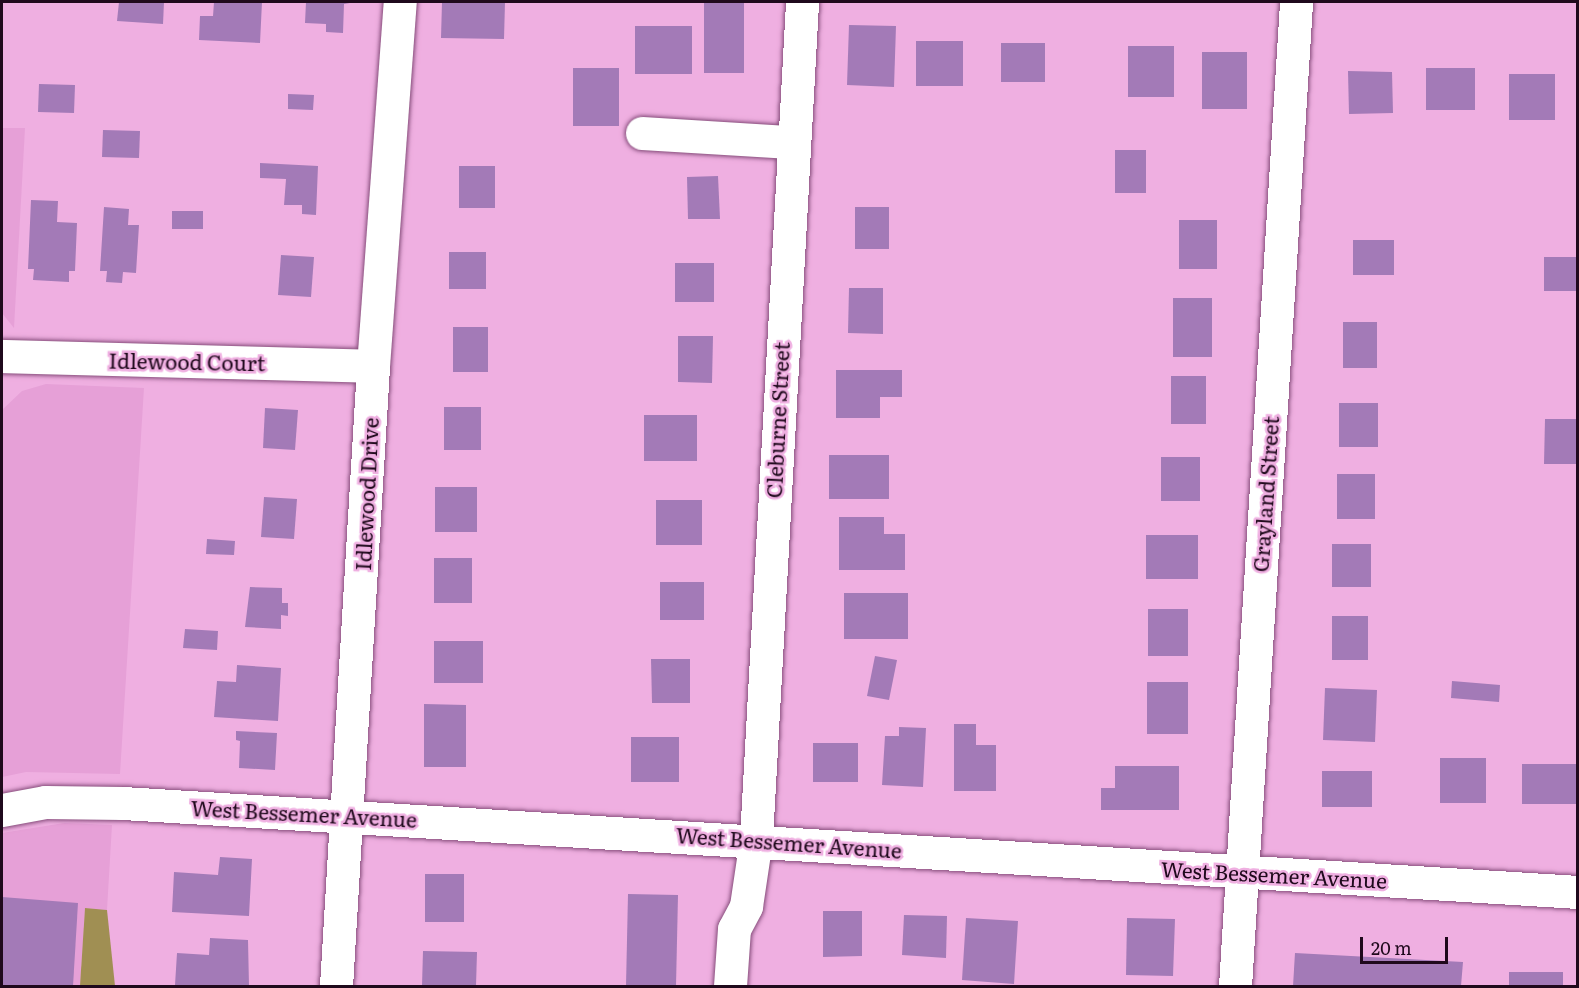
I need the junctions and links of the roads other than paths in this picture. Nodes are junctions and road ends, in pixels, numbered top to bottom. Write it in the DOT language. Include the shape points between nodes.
graph roads {
  1 [pos="400,2"];
  2 [pos="801,2"];
  3 [pos="1296,2"];
  4 [pos="642,133"];
  5 [pos="791,142"];
  6 [pos="2,356"];
  7 [pos="373,366"];
  8 [pos="2,810"];
  9 [pos="347,816"];
  10 [pos="756,839"];
  11 [pos="1241,873"];
  12 [pos="1578,892"];
  13 [pos="336,987"];
  14 [pos="730,987"];
  15 [pos="1235,987"];
  1 -- 7 [label="street, Idlewood Drive"];
  2 -- 5 [label="street, Cleburne Street"];
  3 -- 11 [label="street, Grayland Street"];
  4 -- 5 [label="street"];
  5 -- 10 [label="street, Cleburne Street"];
  6 -- 7 [label="street, Idlewood Court"];
  7 -- 9 [label="street, Idlewood Drive"];
  8 -- 9 [label="street, West Bessemer Avenue" via="45,802 123,802"];
  9 -- 10 [label="street, West Bessemer Avenue"];
  9 -- 13 [label="street, Idlewood Drive"];
  10 -- 11 [label="street, West Bessemer Avenue"];
  10 -- 14 [label="street, Cleburne Street" via="747,906 734,929"];
  11 -- 12 [label="street, West Bessemer Avenue"];
  11 -- 15 [label="street, Grayland Street"];
}
